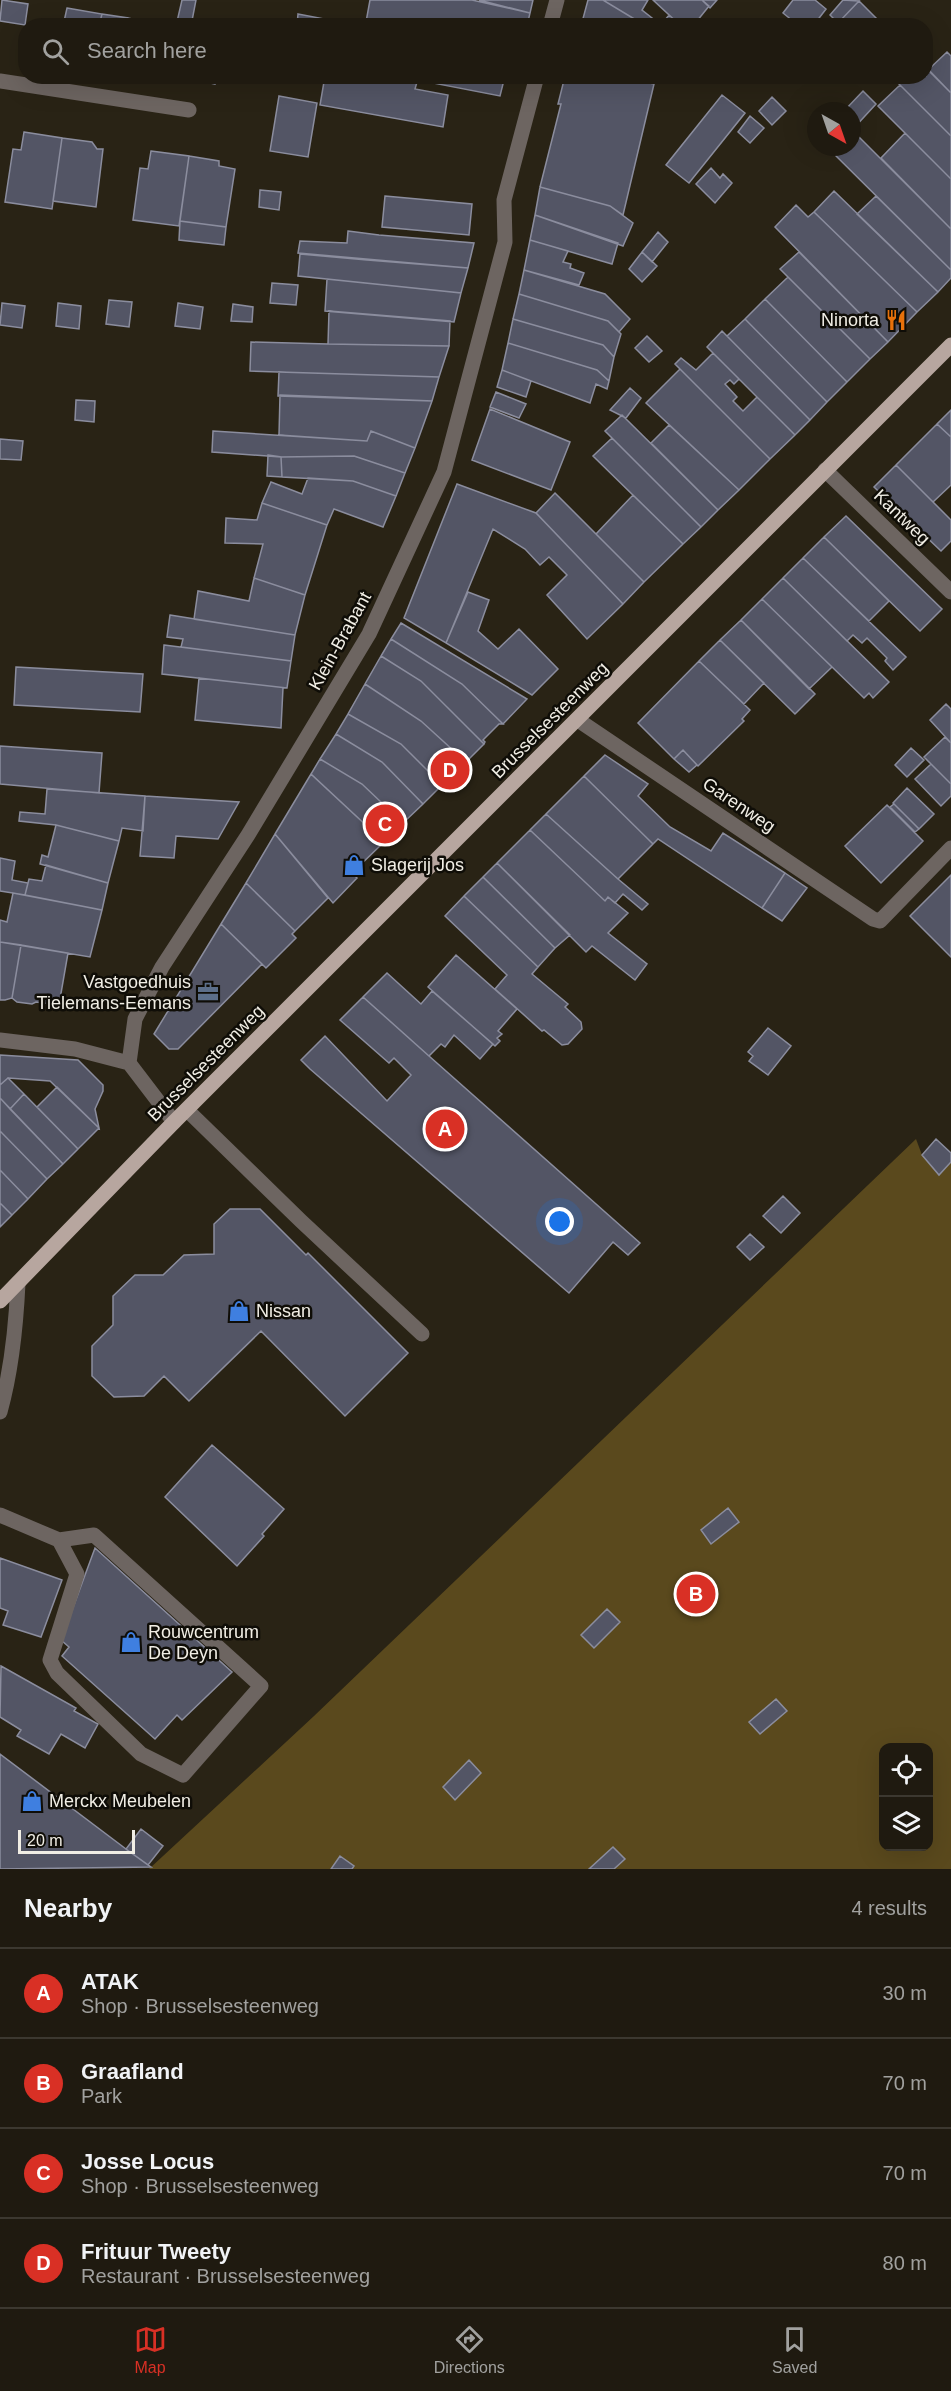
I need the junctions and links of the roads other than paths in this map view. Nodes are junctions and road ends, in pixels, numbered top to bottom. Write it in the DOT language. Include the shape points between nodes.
graph roads {
  1 [pos="557,0"];
  2 [pos="552,18"];
  3 [pos="0,81"];
  4 [pos="18,84"];
  5 [pos="20,84"];
  6 [pos="535,84"];
  7 [pos="189,110"];
  8 [pos="951,345"];
  9 [pos="825,470"];
  10 [pos="951,592"];
  11 [pos="578,720"];
  12 [pos="951,848"];
  13 [pos="0,1040"];
  14 [pos="129,1063"];
  15 [pos="187,1110"];
  16 [pos="174,1122"];
  17 [pos="18,1283"];
  18 [pos="0,1301"];
  19 [pos="422,1334"];
  20 [pos="0,1412"];
  21 [pos="0,1515"];
  22 [pos="59,1540"];
  1 -- 2 [label="street"];
  3 -- 4 [label="street"];
  5 -- 7 [label="street"];
  6 -- 14 [label="street, Klein-Brabant" via="504,200 505,242 444,472 369,634 248,836 162,967 135,1019"];
  8 -- 9 [label="main road, Brusselsesteenweg"];
  9 -- 10 [label="street, Kantweg"];
  9 -- 11 [label="main road, Brusselsesteenweg"];
  11 -- 12 [label="street, Garenweg" via="873,919 880,921"];
  11 -- 15 [label="main road, Brusselsesteenweg"];
  13 -- 14 [label="street" via="75,1049"];
  14 -- 16 [label="street"];
  15 -- 16 [label="main road, Brusselsesteenweg"];
  15 -- 19 [label="street"];
  16 -- 17 [label="main road, Brusselsesteenweg"];
  17 -- 18 [label="main road, Brusselsesteenweg"];
  17 -- 20 [label="street" via="9,1379"];
  21 -- 22 [label="street"];
  22 -- 22 [label="street" via="94,1534 261,1686 183,1775 141,1754 57,1674 50,1660 77,1574"];
}
